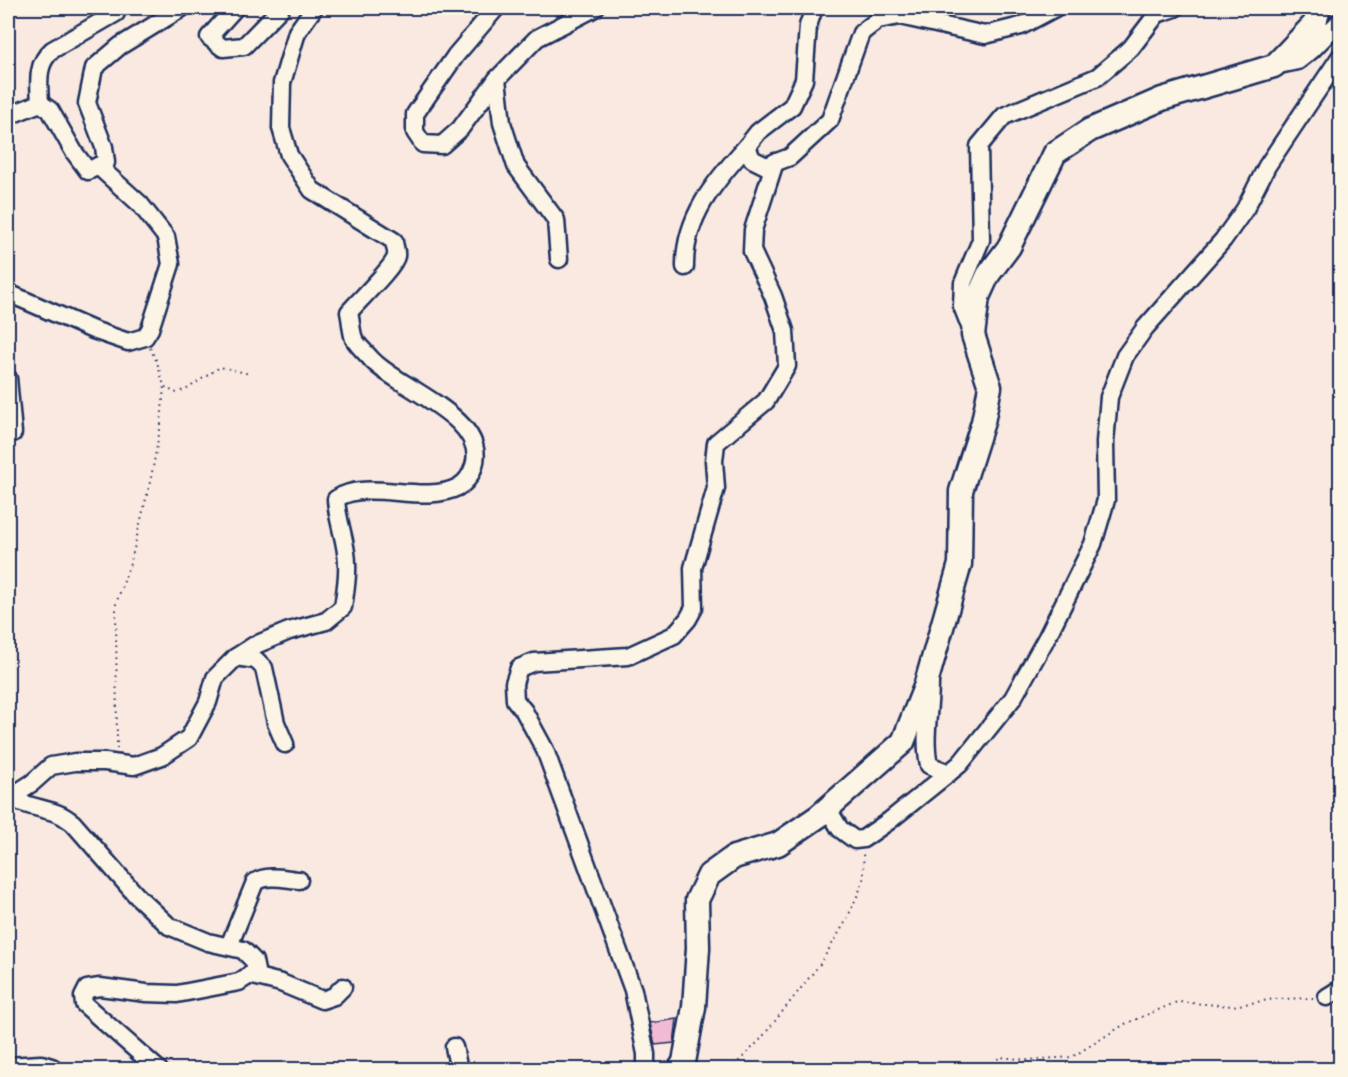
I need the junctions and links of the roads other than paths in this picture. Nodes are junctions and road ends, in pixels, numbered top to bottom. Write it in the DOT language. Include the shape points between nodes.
graph roads {
  1 [pos="117,8"];
  2 [pos="182,8"];
  3 [pos="235,8"];
  4 [pos="281,8"];
  5 [pos="314,8"];
  6 [pos="496,8"];
  7 [pos="595,8"];
  8 [pos="814,8"];
  9 [pos="1055,8"];
  10 [pos="1175,8"];
  11 [pos="1319,8"];
  12 [pos="1341,21"];
  13 [pos="1341,57"];
  14 [pos="1274,66"];
  15 [pos="497,79"];
  16 [pos="40,103"];
  17 [pos="8,116"];
  18 [pos="747,146"];
  19 [pos="775,162"];
  20 [pos="98,166"];
  21 [pos="559,259"];
  22 [pos="685,267"];
  23 [pos="8,293"];
  24 [pos="973,335"];
  25 [pos="8,378"];
  26 [pos="13,433"];
  27 [pos="236,657"];
  28 [pos="930,667"];
  29 [pos="285,744"];
  30 [pos="949,773"];
  31 [pos="9,795"];
  32 [pos="828,809"];
  33 [pos="299,880"];
  34 [pos="229,946"];
  35 [pos="249,975"];
  36 [pos="343,987"];
  37 [pos="454,1047"];
  38 [pos="8,1069"];
  39 [pos="51,1070"];
  40 [pos="159,1070"];
  41 [pos="459,1070"];
  42 [pos="646,1070"];
  43 [pos="679,1070"];
  1 -- 16 [label="street" via="116,13 45,56 38,73"];
  2 -- 20 [label="street" via="120,46 94,68 87,103 104,147 105,162"];
  3 -- 4 [label="street" via="209,37 223,48 244,46"];
  5 -- 27 [label="street" via="297,32 282,83 281,128 290,155 312,190 394,241 396,255 390,269 349,312 354,339 374,362 460,421 474,446 475,461 471,475 459,487 436,494 366,491 343,494 336,499 347,564 343,607 326,621 289,631"];
  6 -- 15 [label="street" via="456,55 415,114 416,132 423,144 442,145 460,129"];
  7 -- 15 [label="street" via="537,38"];
  8 -- 18 [label="street" via="808,26 804,80 792,106 758,132"];
  9 -- 19 [label="street" via="1021,26 985,35 900,16 878,20 861,33 830,120 790,157"];
  10 -- 24 [label="street" via="1157,14 1131,48 1097,78 1004,116 980,146 981,240 963,283 962,306"];
  11 -- 14 [label="main road" via="1315,23"];
  12 -- 14 [label="street" via="1298,61"];
  13 -- 30 [label="street" via="1267,166 1224,240 1125,356 1109,397 1106,500 1093,544 1013,698"];
  14 -- 24 [label="main road" via="1162,99 1090,130 1055,153 1009,247 988,275 978,297"];
  15 -- 21 [label="street" via="502,123 516,166 556,220"];
  16 -- 17 [label="street"];
  16 -- 20 [label="street" via="50,110 88,171"];
  18 -- 19 [label="street" via="752,159 766,166"];
  18 -- 22 [label="street" via="718,178 690,227 684,249"];
  19 -- 42 [label="street" via="753,230 752,251 785,331 787,366 766,401 716,443 716,488 693,568 694,608 674,636 627,656 534,662 519,668 514,683 515,700 545,750 633,990"];
  20 -- 23 [label="street" via="140,204 166,237 171,264 145,337 128,342"];
  24 -- 28 [label="main road" via="990,387 961,491 960,564"];
  25 -- 26 [label="street"];
  27 -- 29 [label="street" via="256,660 264,668 276,723"];
  27 -- 31 [label="street" via="214,678 208,702 189,738 162,756 134,766 75,762 51,766 32,783"];
  28 -- 30 [label="street" via="925,748 929,765"];
  28 -- 32 [label="main road" via="903,742"];
  30 -- 32 [label="street" via="863,838 855,840 840,829"];
  31 -- 34 [label="street" via="60,814 73,823 136,896 169,926"];
  32 -- 43 [label="main road" via="778,844 734,857 709,874 697,900 694,1007 684,1062"];
  33 -- 34 [label="street" via="274,877 255,882"];
  34 -- 35 [label="street" via="243,950 254,961 256,971"];
  35 -- 36 [label="street" via="322,1000"];
  35 -- 40 [label="street" via="239,982 177,994 87,989 84,1004"];
  37 -- 41 [label="street"];
  38 -- 39 [label="main road"];
}
